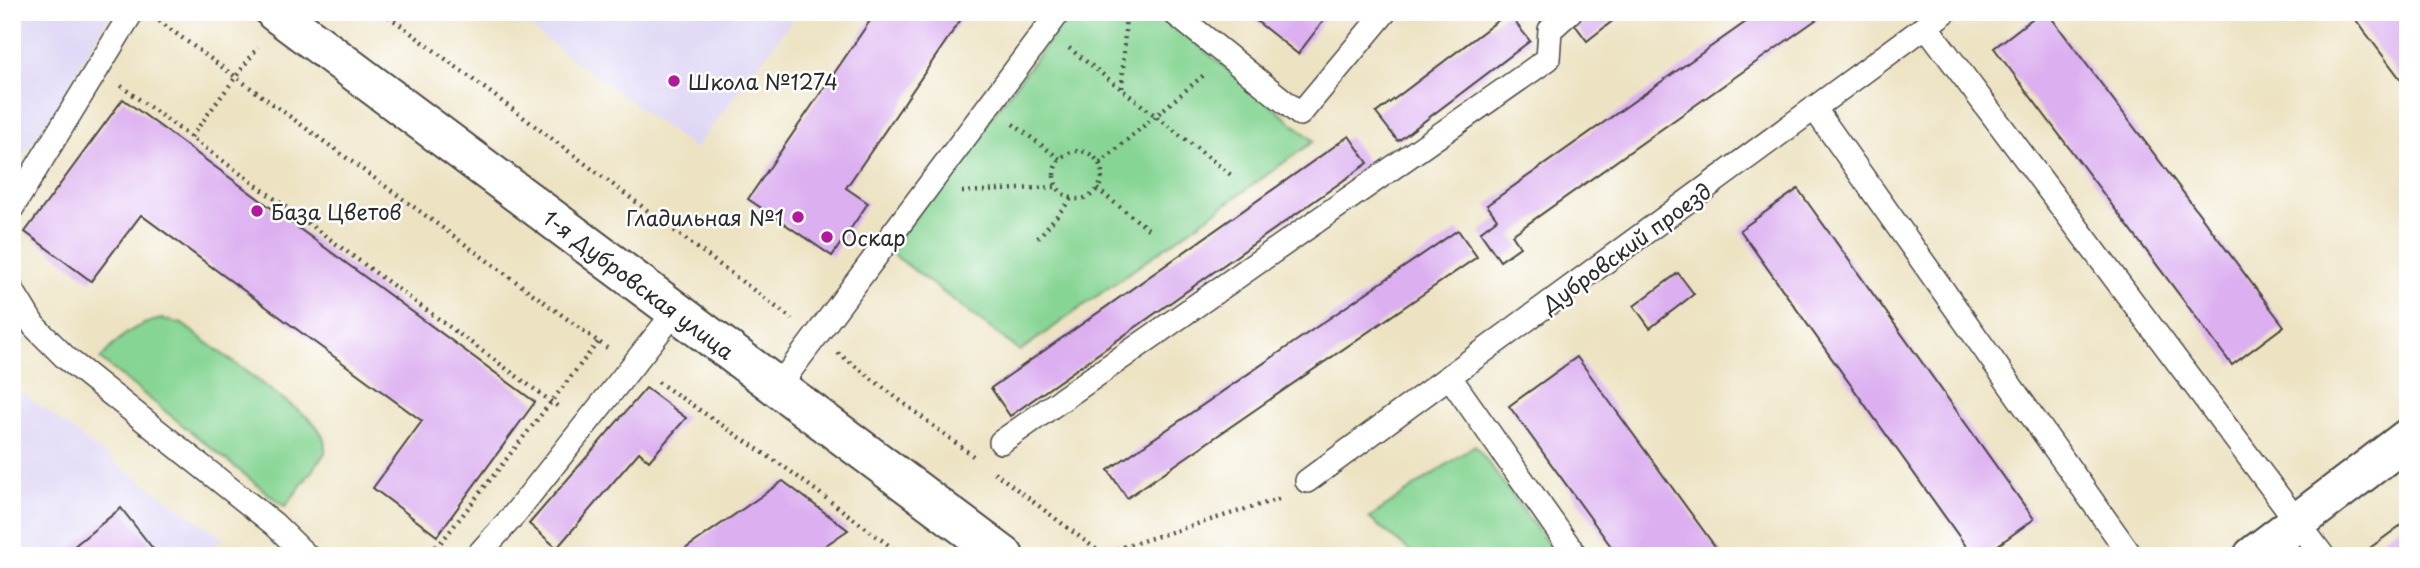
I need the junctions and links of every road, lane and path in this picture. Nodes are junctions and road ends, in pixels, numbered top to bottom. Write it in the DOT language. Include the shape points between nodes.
graph roads {
  1 [pos="383,12"];
  2 [pos="1126,12"];
  3 [pos="1173,12"];
  4 [pos="1385,12"];
  5 [pos="1570,12"];
  6 [pos="1945,12"];
  7 [pos="277,14"];
  8 [pos="143,15"];
  9 [pos="1052,21"];
  10 [pos="1926,26"];
  11 [pos="1227,56"];
  12 [pos="98,69"];
  13 [pos="236,76"];
  14 [pos="1122,89"];
  15 [pos="989,106"];
  16 [pos="1814,108"];
  17 [pos="1156,116"];
  18 [pos="191,136"];
  19 [pos="1060,159"];
  20 [pos="1100,163"];
  21 [pos="1231,175"];
  22 [pos="1055,187"];
  23 [pos="1097,189"];
  24 [pos="922,194"];
  25 [pos="1071,199"];
  26 [pos="12,208"];
  27 [pos="1148,229"];
  28 [pos="1038,238"];
  29 [pos="12,290"];
  30 [pos="676,312"];
  31 [pos="816,336"];
  32 [pos="598,342"];
  33 [pos="633,366"];
  34 [pos="1449,376"];
  35 [pos="777,388"];
  36 [pos="899,400"];
  37 [pos="552,402"];
  38 [pos="585,427"];
  39 [pos="2408,439"];
  40 [pos="1001,442"];
  41 [pos="1307,481"];
  42 [pos="1287,497"];
  43 [pos="2298,521"];
  44 [pos="1090,546"];
  45 [pos="1104,555"];
  46 [pos="307,556"];
  47 [pos="425,556"];
  48 [pos="477,556"];
  49 [pos="903,556"];
  50 [pos="1004,556"];
  51 [pos="1576,556"];
  52 [pos="2132,556"];
  53 [pos="2253,556"];
  54 [pos="2323,556"];
  1 -- 31 [label="path"];
  2 -- 14 [label="path"];
  3 -- 11 [label="lane"];
  4 -- 11 [label="lane" via="1300,114"];
  5 -- 40 [label="lane" via="1550,30 1548,59"];
  6 -- 10 [label="lane, Дубровский проезд"];
  7 -- 13 [label="path"];
  7 -- 30 [label="main road, 1-я Дубровская улица"];
  8 -- 12 [label="lane"];
  8 -- 13 [label="path"];
  9 -- 14 [label="path"];
  9 -- 15 [label="lane"];
  10 -- 16 [label="lane, Дубровский проезд"];
  10 -- 43 [label="lane"];
  11 -- 17 [label="path"];
  12 -- 18 [label="path"];
  12 -- 26 [label="lane"];
  13 -- 18 [label="path"];
  13 -- 32 [label="path"];
  14 -- 17 [label="path"];
  15 -- 19 [label="path"];
  15 -- 24 [label="lane"];
  16 -- 34 [label="lane, Дубровский проезд"];
  16 -- 52 [label="lane"];
  17 -- 20 [label="path"];
  17 -- 21 [label="path"];
  18 -- 37 [label="path"];
  19 -- 20 [label="path" via="1065,152 1085,150"];
  19 -- 22 [label="path" via="1053,168"];
  20 -- 23 [label="path" via="1102,182"];
  22 -- 24 [label="path"];
  22 -- 25 [label="path"];
  23 -- 25 [label="path" via="1090,197"];
  23 -- 27 [label="path"];
  24 -- 31 [label="lane"];
  25 -- 28 [label="path"];
  29 -- 46 [label="lane" via="34,326 66,358 274,524"];
  30 -- 33 [label="lane"];
  30 -- 35 [label="main road, 1-я Дубровская улица"];
  31 -- 35 [label="lane"];
  31 -- 36 [label="path"];
  32 -- 33 [label="path"];
  32 -- 37 [label="path"];
  33 -- 38 [label="lane"];
  33 -- 49 [label="path" via="790,471"];
  34 -- 41 [label="lane, Дубровский проезд"];
  34 -- 51 [label="lane"];
  35 -- 50 [label="main road, 1-я Дубровская улица"];
  37 -- 38 [label="path"];
  37 -- 47 [label="path" via="443,540"];
  38 -- 48 [label="lane"];
  39 -- 43 [label="main road"];
  42 -- 45 [label="path"];
  43 -- 53 [label="main road"];
  43 -- 54 [label="lane"];
  44 -- 45 [label="path"];
}
